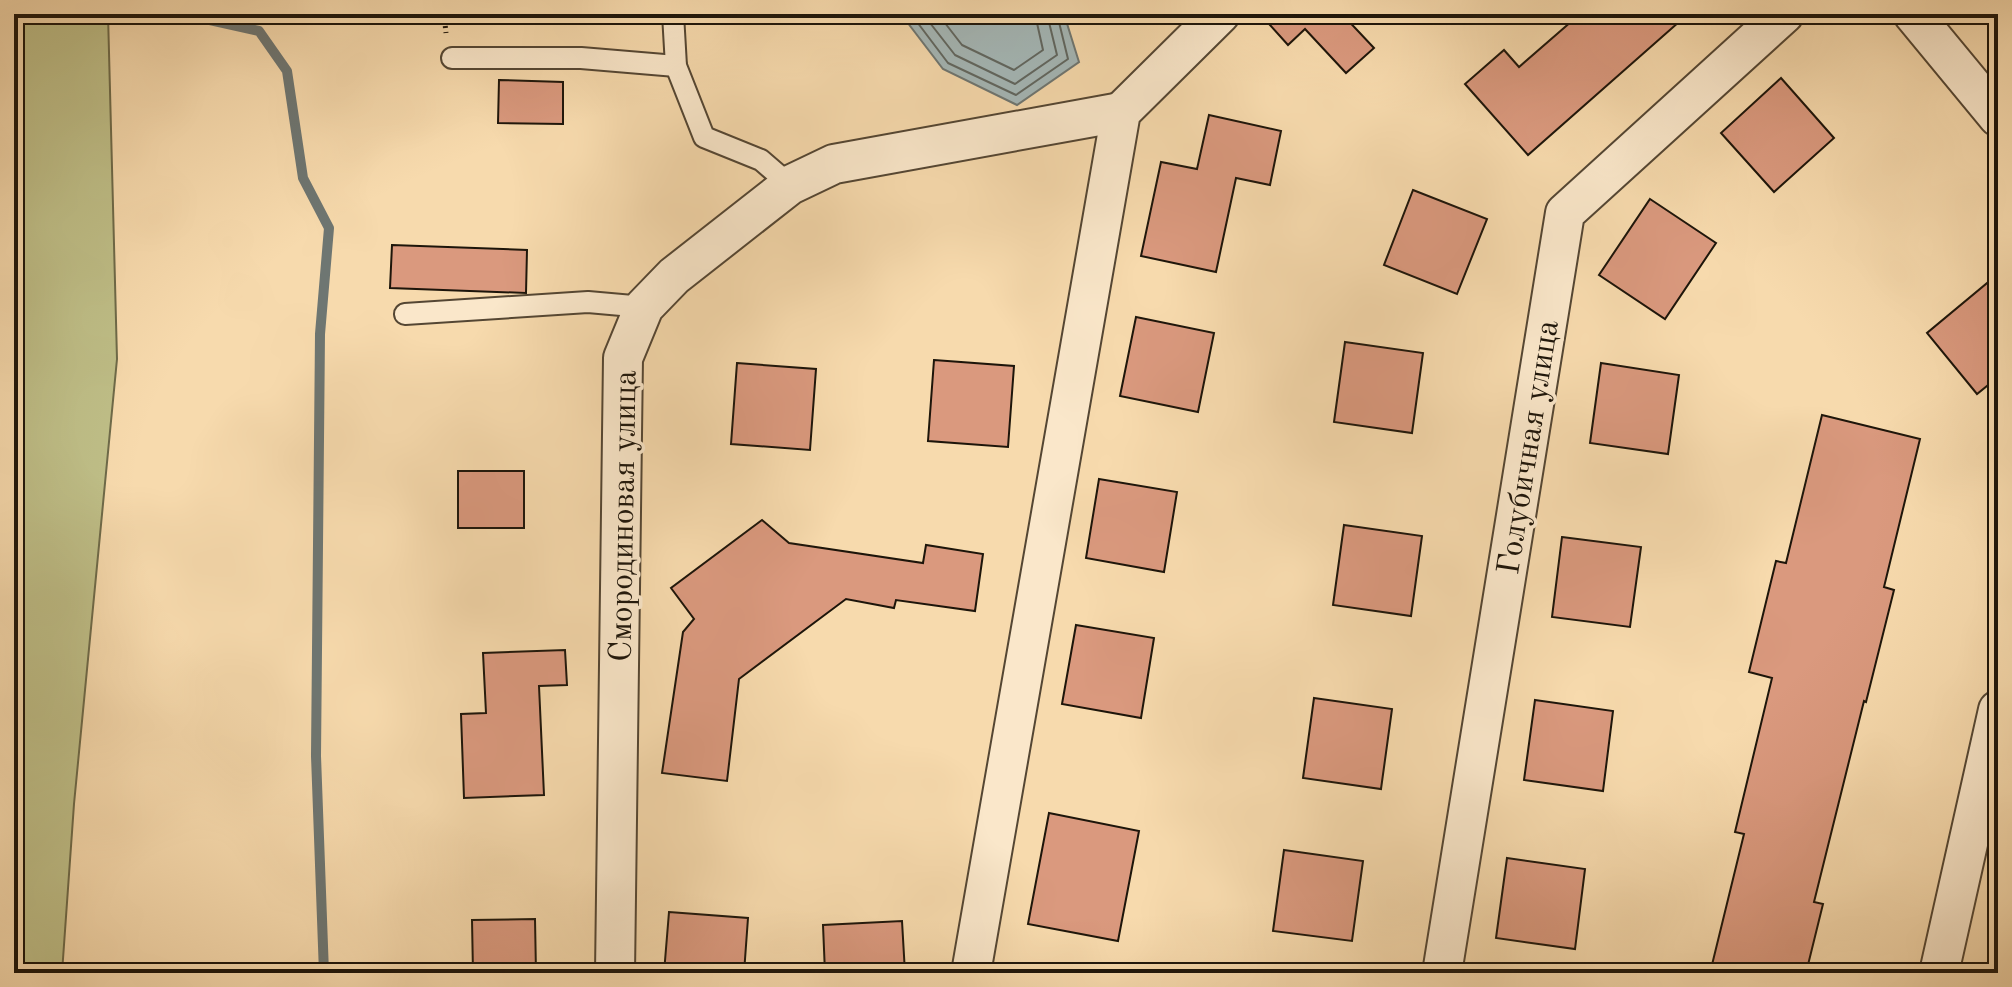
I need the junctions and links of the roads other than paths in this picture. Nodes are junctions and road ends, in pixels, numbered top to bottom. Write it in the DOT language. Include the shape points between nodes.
graph roads {
  1 [pos="673,14"];
  2 [pos="1220,14"];
  3 [pos="1784,14"];
  4 [pos="1913,14"];
  5 [pos="452,58"];
  6 [pos="676,66"];
  7 [pos="1121,112"];
  8 [pos="1998,117"];
  9 [pos="790,185"];
  10 [pos="644,307"];
  11 [pos="405,314"];
  12 [pos="1998,710"];
  13 [pos="615,973"];
  14 [pos="971,973"];
  15 [pos="1442,973"];
  16 [pos="1939,973"];
  1 -- 6 [label="lane"];
  2 -- 7 [label="street"];
  3 -- 15 [label="street, Голубичная улица" via="1565,213"];
  4 -- 8 [label="street"];
  5 -- 6 [label="lane" via="581,58"];
  6 -- 9 [label="lane" via="704,137 761,160"];
  7 -- 9 [label="street, Смородиновая улица" via="834,164"];
  7 -- 14 [label="street"];
  9 -- 10 [label="street, Смородиновая улица" via="674,276"];
  10 -- 11 [label="lane" via="588,302"];
  10 -- 13 [label="street, Смородиновая улица" via="623,358"];
  12 -- 16 [label="street"];
}
